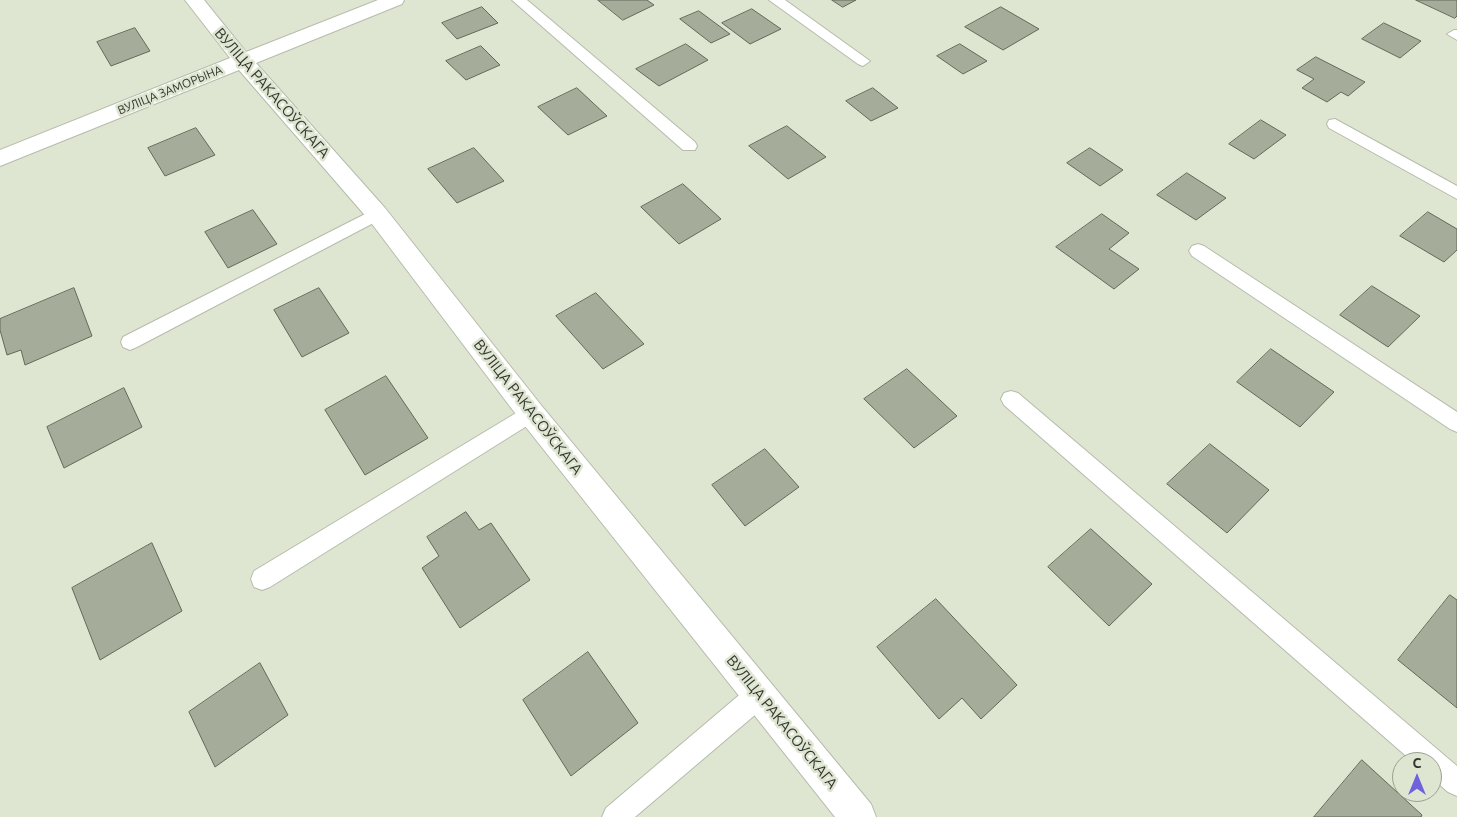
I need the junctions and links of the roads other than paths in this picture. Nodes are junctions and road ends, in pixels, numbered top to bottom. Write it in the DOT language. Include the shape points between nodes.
graph roads {
  1 [pos="194,0"];
  2 [pos="396,0"];
  3 [pos="519,0"];
  4 [pos="776,0"];
  5 [pos="244,61"];
  6 [pos="863,62"];
  7 [pos="1336,124"];
  8 [pos="689,146"];
  9 [pos="0,158"];
  10 [pos="1457,193"];
  11 [pos="377,214"];
  12 [pos="1198,251"];
  13 [pos="130,342"];
  14 [pos="1011,398"];
  15 [pos="531,413"];
  16 [pos="1457,424"];
  17 [pos="262,578"];
  18 [pos="760,694"];
  19 [pos="1457,783"];
  20 [pos="615,817"];
  21 [pos="858,817"];
  1 -- 5 [label="street, ВУЛІЦА РАКАСОЎСКАГА"];
  2 -- 5 [label="street, ВУЛІЦА ЗАМОРЫНА"];
  3 -- 8 [label="lane"];
  4 -- 6 [label="lane"];
  5 -- 9 [label="street, ВУЛІЦА ЗАМОРЫНА"];
  5 -- 11 [label="street, ВУЛІЦА РАКАСОЎСКАГА"];
  7 -- 10 [label="lane"];
  11 -- 13 [label="lane"];
  11 -- 15 [label="street, ВУЛІЦА РАКАСОЎСКАГА"];
  12 -- 16 [label="lane"];
  14 -- 19 [label="lane"];
  15 -- 17 [label="lane"];
  15 -- 18 [label="street, ВУЛІЦА РАКАСОЎСКАГА"];
  18 -- 20 [label="lane"];
  18 -- 21 [label="street, ВУЛІЦА РАКАСОЎСКАГА"];
}
